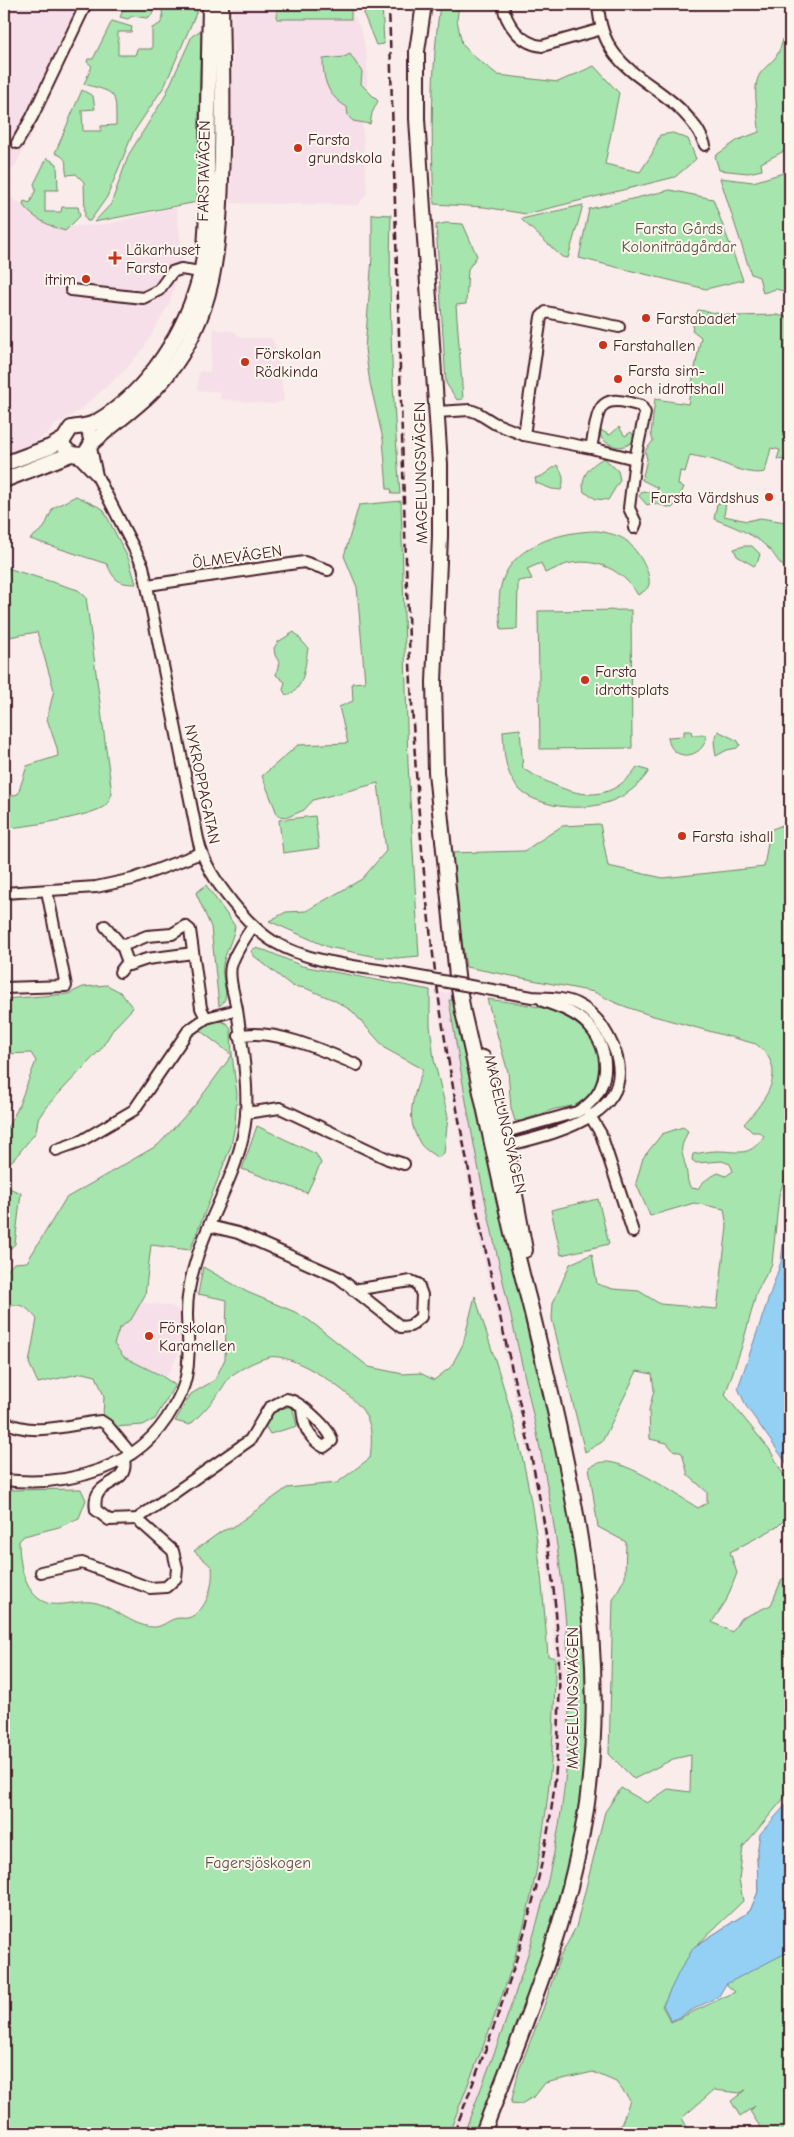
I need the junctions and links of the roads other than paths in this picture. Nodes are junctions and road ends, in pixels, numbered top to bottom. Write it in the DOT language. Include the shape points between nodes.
graph roads {
  1 [pos="86,4"];
  2 [pos="210,4"];
  3 [pos="221,4"];
  4 [pos="424,4"];
  5 [pos="503,4"];
  6 [pos="598,4"];
  7 [pos="602,29"];
  8 [pos="18,143"];
  9 [pos="705,145"];
  10 [pos="208,273"];
  11 [pos="71,290"];
  12 [pos="619,327"];
  13 [pos="437,412"];
  14 [pos="82,428"];
  15 [pos="524,435"];
  16 [pos="64,439"];
  17 [pos="91,446"];
  18 [pos="591,448"];
  19 [pos="74,454"];
  20 [pos="635,459"];
  21 [pos="4,464"];
  22 [pos="98,476"];
  23 [pos="4,480"];
  24 [pos="634,528"];
  25 [pos="328,570"];
  26 [pos="148,585"];
  27 [pos="201,853"];
  28 [pos="47,891"];
  29 [pos="4,893"];
  30 [pos="104,926"];
  31 [pos="253,926"];
  32 [pos="122,946"];
  33 [pos="194,953"];
  34 [pos="127,963"];
  35 [pos="120,972"];
  36 [pos="4,988"];
  37 [pos="530,996"];
  38 [pos="237,1010"];
  39 [pos="206,1018"];
  40 [pos="240,1036"];
  41 [pos="357,1065"];
  42 [pos="586,1107"];
  43 [pos="246,1113"];
  44 [pos="591,1118"];
  45 [pos="498,1141"];
  46 [pos="56,1150"];
  47 [pos="404,1164"];
  48 [pos="209,1226"];
  49 [pos="632,1232"];
  50 [pos="354,1290"];
  51 [pos="302,1407"];
  52 [pos="4,1420"];
  53 [pos="127,1457"];
  54 [pos="4,1480"];
  55 [pos="137,1519"];
  56 [pos="41,1572"];
  57 [pos="483,2133"];
  1 -- 8 [label="street"];
  2 -- 10 [label="main road, FARSTAVÄGEN"];
  3 -- 10 [label="main road, FARSTAVÄGEN" via="220,223"];
  4 -- 13 [label="main road, MAGELUNGSVÄGEN" via="417,51 417,119"];
  5 -- 7 [label="street" via="511,28 536,46"];
  6 -- 7 [label="street"];
  7 -- 9 [label="street" via="613,53 626,68 680,110 695,125"];
  10 -- 11 [label="street" via="181,269 172,272 159,290 143,298"];
  10 -- 14 [label="main road, FARSTAVÄGEN" via="156,367 119,405 98,421"];
  10 -- 17 [label="main road, FARSTAVÄGEN" via="200,319 185,349 143,401"];
  12 -- 15 [label="street" via="546,312 541,317"];
  13 -- 15 [label="street" via="470,410"];
  13 -- 45 [label="main road, MAGELUNGSVÄGEN" via="440,502 434,682 440,819 457,976"];
  14 -- 16 [label="main road, FARSTAVÄGEN" via="71,428"];
  14 -- 17 [label="main road" via="92,437"];
  15 -- 18 [label="street"];
  16 -- 19 [label="main road" via="66,450"];
  16 -- 21 [label="main road, FARSTAVÄGEN" via="31,456"];
  17 -- 19 [label="main road, FARSTAVÄGEN" via="85,454"];
  17 -- 22 [label="street, NYKROPPAGATAN"];
  18 -- 20 [label="street"];
  18 -- 20 [label="street" via="599,411 604,403 614,400 629,402 640,406 645,413"];
  19 -- 22 [label="street, NYKROPPAGATAN"];
  19 -- 23 [label="main road, FARSTAVÄGEN"];
  20 -- 24 [label="street" via="629,508 636,523"];
  22 -- 26 [label="street, NYKROPPAGATAN" via="137,552"];
  25 -- 26 [label="street, ÖLMEVÄGEN" via="304,562"];
  26 -- 27 [label="street, NYKROPPAGATAN"];
  27 -- 28 [label="street" via="133,879 96,887"];
  27 -- 31 [label="street, NYKROPPAGATAN" via="225,894"];
  28 -- 29 [label="street"];
  28 -- 36 [label="street" via="66,986"];
  30 -- 32 [label="street"];
  31 -- 37 [label="street, NYKROPPAGATAN, bridge" via="273,941 302,955"];
  31 -- 38 [label="street" via="231,967"];
  32 -- 33 [label="street" via="147,936 172,934 185,926 190,930"];
  32 -- 34 [label="street"];
  33 -- 34 [label="street" via="147,959 132,965"];
  33 -- 39 [label="street"];
  34 -- 35 [label="street"];
  37 -- 42 [label="street, NYKROPPAGATAN" via="573,1014 595,1035 605,1062 605,1077 602,1088"];
  37 -- 44 [label="street, NYKROPPAGATAN" via="566,999 588,1010 614,1048 618,1079 613,1095"];
  38 -- 39 [label="street"];
  38 -- 40 [label="street"];
  39 -- 46 [label="street" via="188,1031 136,1109 81,1141"];
  40 -- 41 [label="street" via="262,1035 297,1042"];
  40 -- 43 [label="street"];
  42 -- 44 [label="street"];
  42 -- 45 [label="street, NYKROPPAGATAN"];
  43 -- 47 [label="street" via="280,1108"];
  43 -- 48 [label="street" via="234,1168"];
  44 -- 45 [label="street, NYKROPPAGATAN" via="543,1136"];
  44 -- 49 [label="street" via="601,1134"];
  45 -- 57 [label="main road, MAGELUNGSVÄGEN" via="520,1268 573,1488 582,1545 592,1645 592,1755 581,1838 558,1930"];
  48 -- 50 [label="street" via="238,1232 338,1277"];
  48 -- 53 [label="street" via="195,1263 188,1295 190,1344 186,1378 180,1395 151,1438"];
  50 -- 50 [label="street" via="411,1281 418,1284 422,1294 421,1317 410,1326 401,1327"];
  51 -- 55 [label="street" via="296,1401 286,1399 269,1408 250,1440"];
  52 -- 53 [label="street" via="26,1429 100,1421 107,1425"];
  53 -- 54 [label="street" via="99,1470 64,1480"];
  53 -- 55 [label="street" via="124,1474 101,1488 94,1501 96,1510 109,1520"];
  55 -- 56 [label="street" via="173,1551 176,1578 166,1587 150,1588 82,1563"];
}
